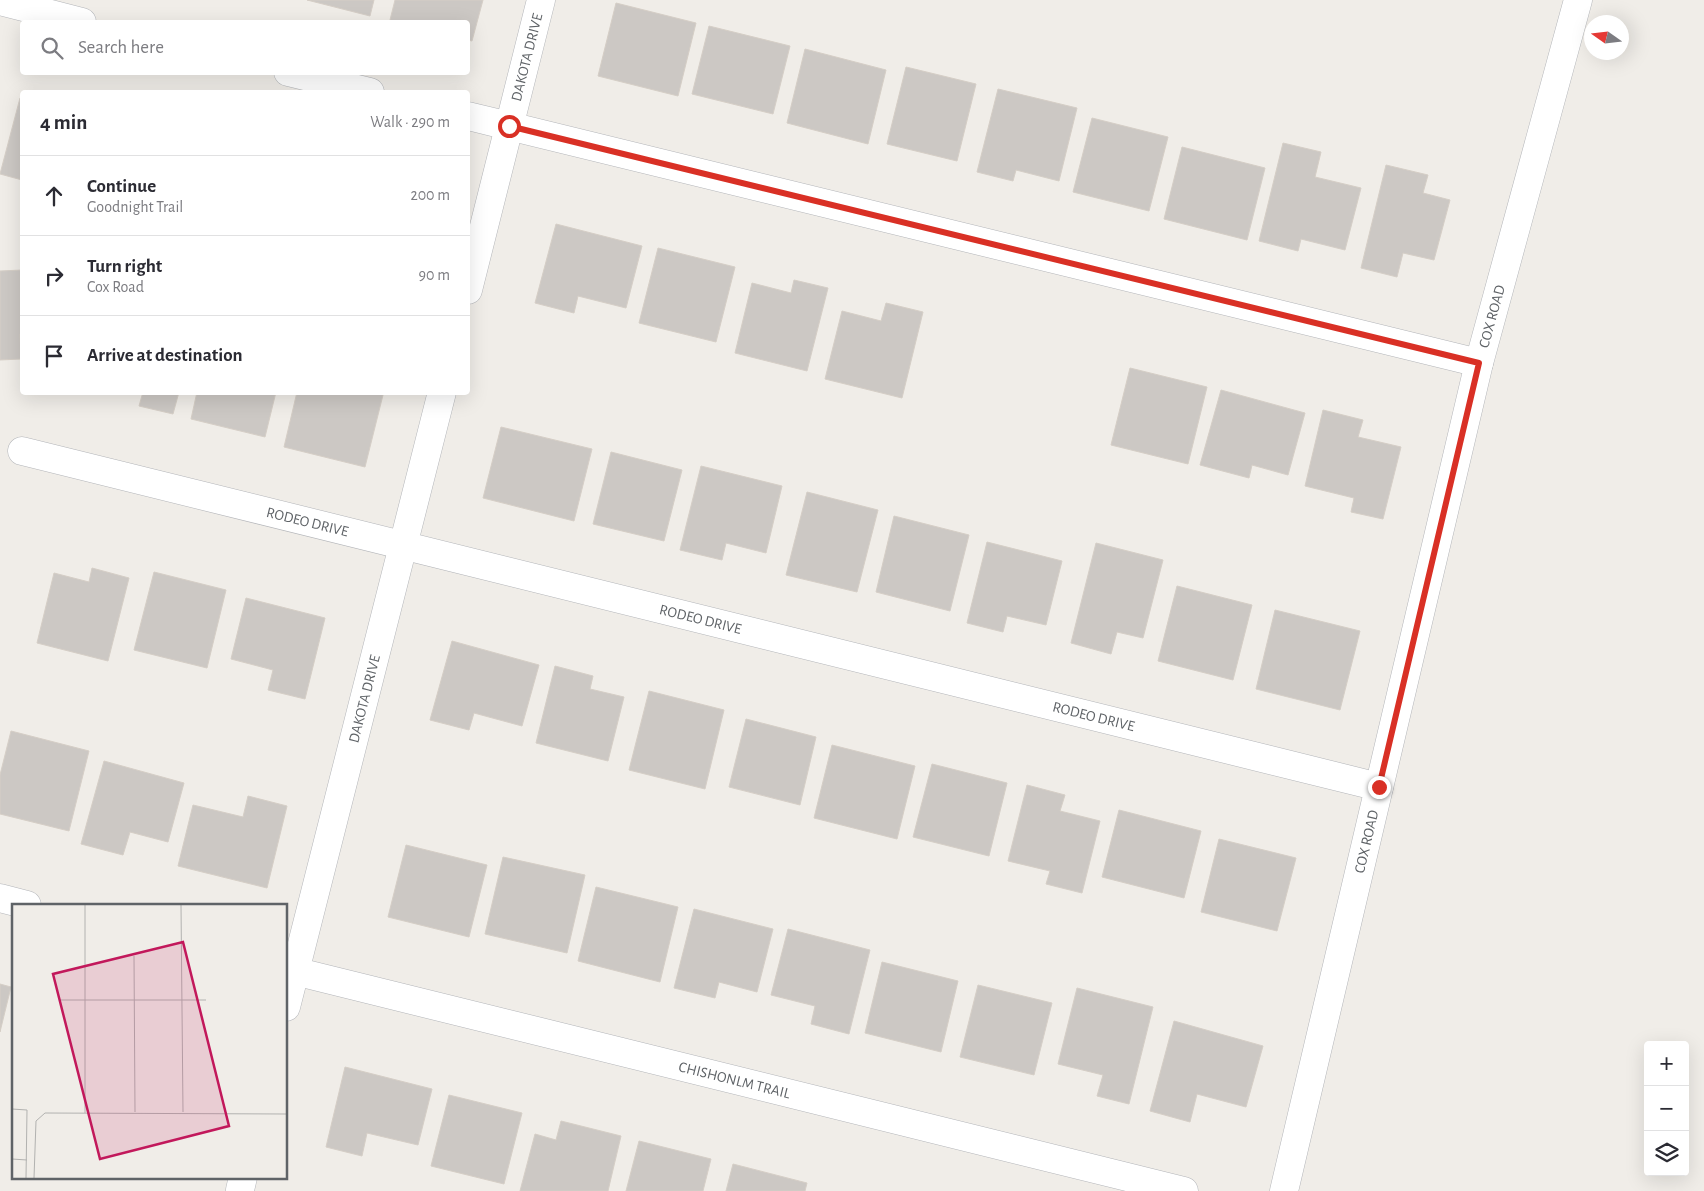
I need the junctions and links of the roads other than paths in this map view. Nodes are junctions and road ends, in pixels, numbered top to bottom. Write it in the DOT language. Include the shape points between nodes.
graph roads {
  1 [pos="541,0"];
  2 [pos="1578,0"];
  3 [pos="0,1"];
  4 [pos="74,20"];
  5 [pos="300,75"];
  6 [pos="362,90"];
  7 [pos="470,116"];
  8 [pos="509,126"];
  9 [pos="470,282"];
  10 [pos="1479,363"];
  11 [pos="441,395"];
  12 [pos="22,451"];
  13 [pos="403,546"];
  14 [pos="1379,787"];
  15 [pos="0,898"];
  16 [pos="23,904"];
  17 [pos="291,970"];
  18 [pos="288,992"];
  19 [pos="1184,1191"];
  20 [pos="1284,1191"];
  1 -- 8 [label="street, DAKOTA DRIVE"];
  2 -- 10 [label="street, COX ROAD"];
  3 -- 4 [label="street"];
  5 -- 6 [label="street"];
  7 -- 8 [label="street"];
  8 -- 9 [label="street, DAKOTA DRIVE"];
  8 -- 10 [label="street"];
  10 -- 14 [label="street, COX ROAD"];
  11 -- 13 [label="street, DAKOTA DRIVE"];
  12 -- 13 [label="street, RODEO DRIVE"];
  13 -- 14 [label="street, RODEO DRIVE"];
  13 -- 17 [label="street, DAKOTA DRIVE"];
  14 -- 20 [label="street, COX ROAD"];
  15 -- 16 [label="street"];
  17 -- 18 [label="street, DAKOTA DRIVE"];
  17 -- 19 [label="street, CHISHONLM TRAIL"];
}
